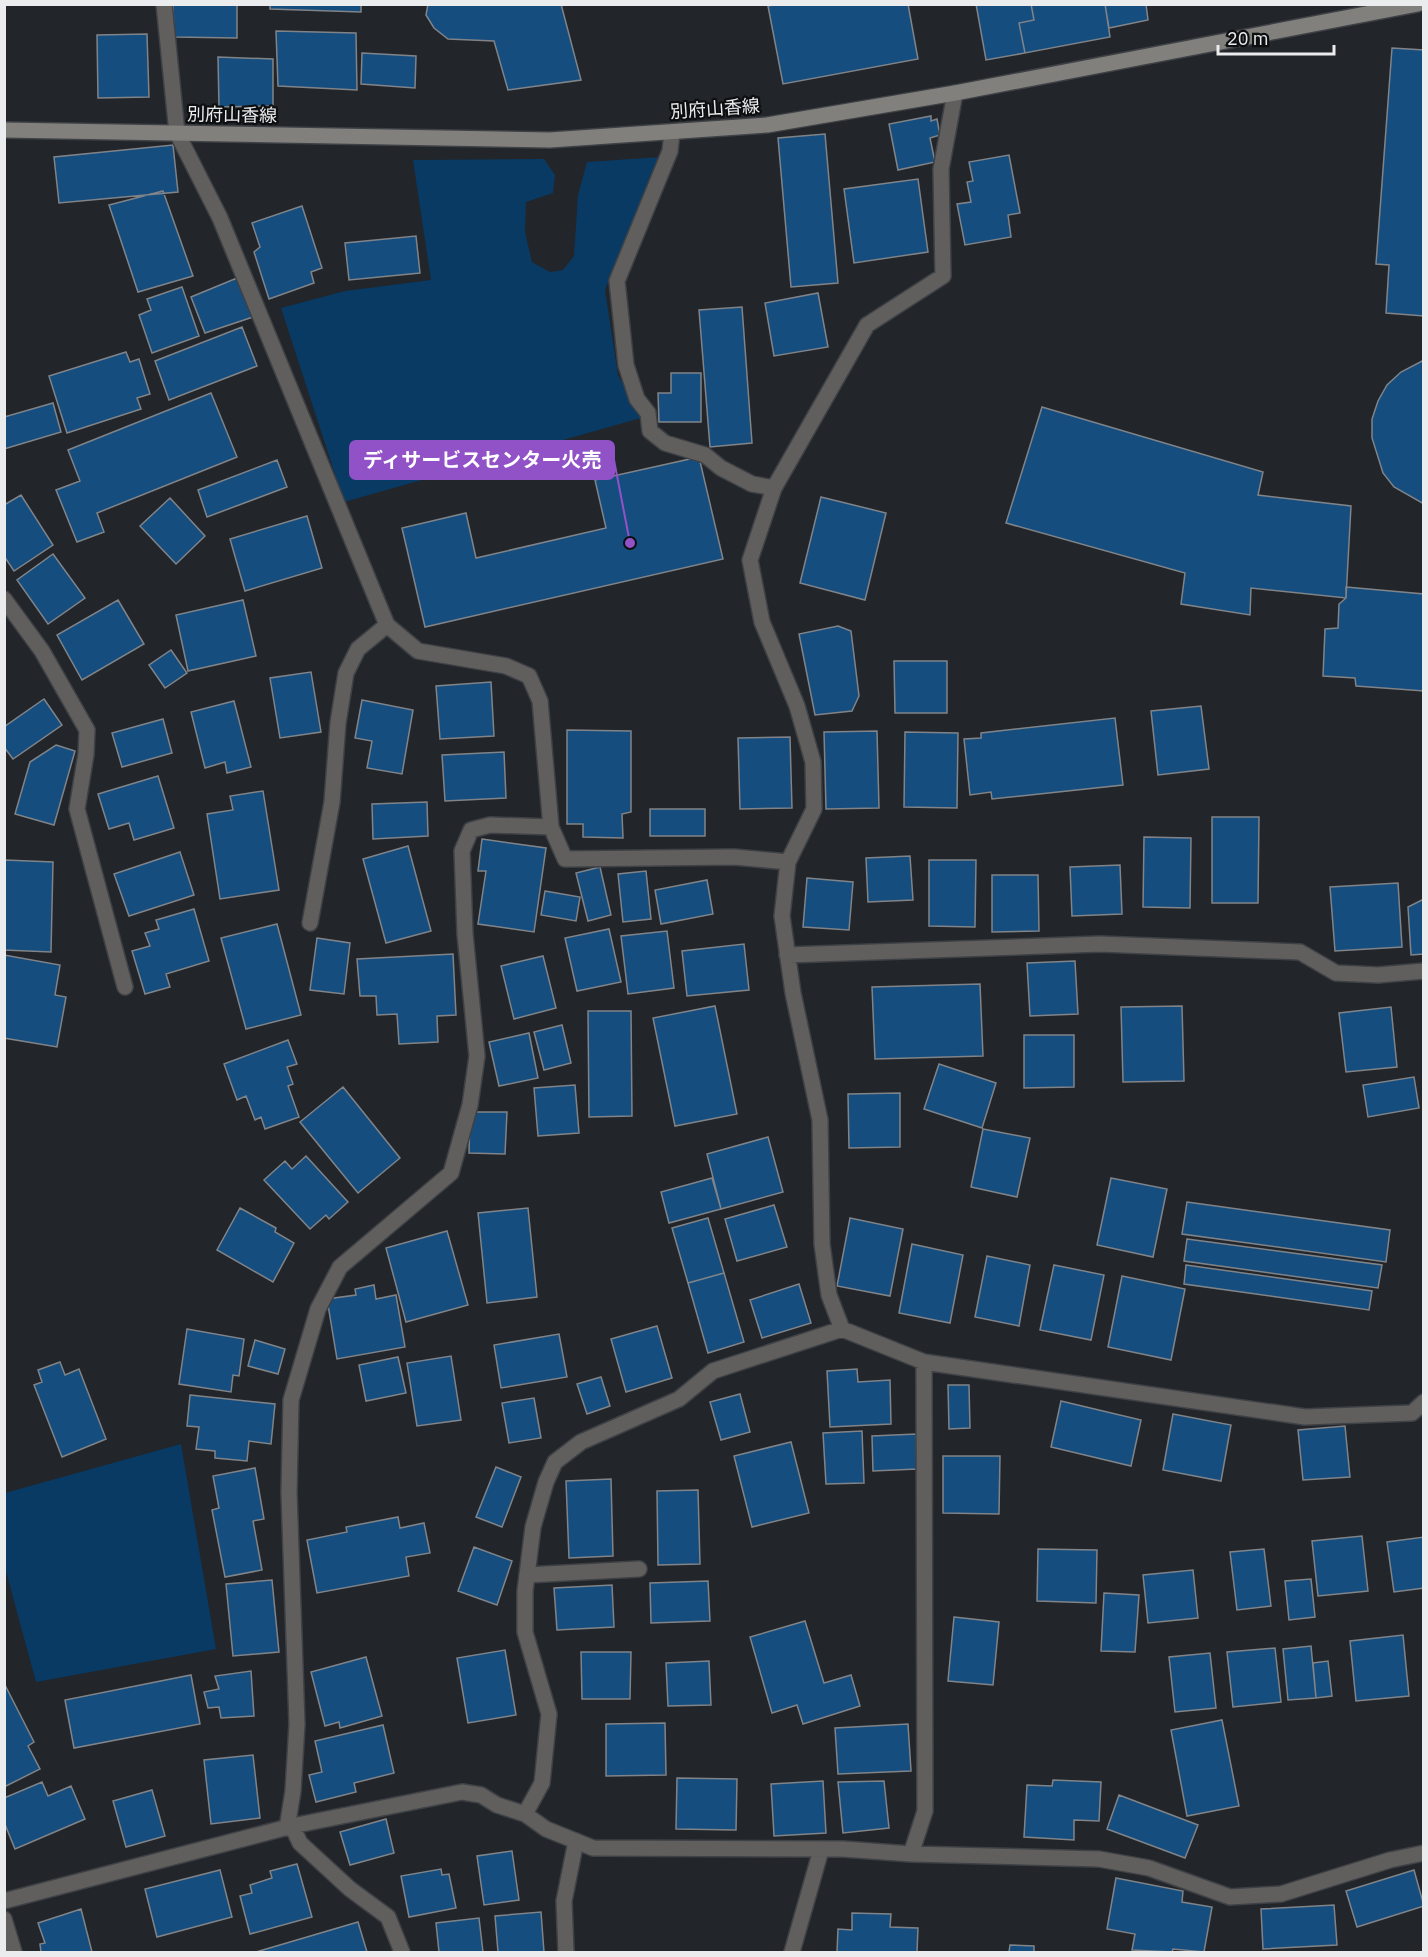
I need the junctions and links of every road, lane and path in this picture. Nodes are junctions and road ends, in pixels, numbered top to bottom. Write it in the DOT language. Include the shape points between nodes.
graph roads {
  1 [pos="164,4"];
  2 [pos="1418,4"];
  3 [pos="955,93"];
  4 [pos="4,130"];
  5 [pos="672,132"];
  6 [pos="177,133"];
  7 [pos="774,488"];
  8 [pos="4,599"];
  9 [pos="387,625"];
  10 [pos="551,827"];
  11 [pos="788,862"];
  12 [pos="310,922"];
  13 [pos="788,955"];
  14 [pos="1424,971"];
  15 [pos="125,987"];
  16 [pos="842,1329"];
  17 [pos="924,1362"];
  18 [pos="1424,1402"];
  19 [pos="639,1569"];
  20 [pos="527,1575"];
  21 [pos="525,1814"];
  22 [pos="290,1827"];
  23 [pos="576,1841"];
  24 [pos="821,1850"];
  25 [pos="1424,1853"];
  26 [pos="911,1854"];
  27 [pos="4,1901"];
  28 [pos="4,1919"];
  29 [pos="14,1953"];
  30 [pos="402,1953"];
  31 [pos="566,1953"];
  32 [pos="792,1953"];
  1 -- 6 [label="street"];
  2 -- 3 [label="main road, 別府山香線"];
  3 -- 5 [label="main road, 別府山香線" via="767,125"];
  3 -- 7 [label="street" via="941,169 943,276 867,325"];
  4 -- 6 [label="main road, 別府山香線"];
  5 -- 6 [label="main road, 別府山香線" via="550,140"];
  5 -- 7 [label="street" via="670,151 617,281 626,365 637,399 648,413 650,431 665,442 705,455 752,484"];
  6 -- 9 [label="street" via="220,218"];
  7 -- 11 [label="street" via="750,560 762,622 797,706 813,762 813,808"];
  8 -- 15 [label="street" via="42,651 87,730 76,809"];
  9 -- 10 [label="street" via="418,651 506,666 530,676 540,701"];
  9 -- 12 [label="street" via="358,649 346,673 332,802"];
  10 -- 11 [label="street" via="565,859 734,856"];
  10 -- 22 [label="street" via="490,825 471,830 466,840 462,851 465,934 477,1056 470,1105 451,1173 340,1267 318,1309 291,1401 289,1493 297,1724"];
  11 -- 13 [label="street" via="782,916"];
  13 -- 14 [label="street" via="1100,944 1300,951 1336,973"];
  13 -- 16 [label="street" via="820,1120 822,1244 829,1295"];
  16 -- 17 [label="street"];
  16 -- 20 [label="street" via="713,1371 679,1399 581,1443 555,1462 533,1527"];
  17 -- 18 [label="street" via="1305,1417 1412,1413"];
  17 -- 26 [label="street" via="925,1811"];
  19 -- 20 [label="street"];
  20 -- 21 [label="street" via="525,1632 549,1714 543,1783"];
  21 -- 22 [label="street" via="481,1795 462,1792"];
  21 -- 23 [label="street" via="546,1829"];
  22 -- 27 [label="street"];
  22 -- 30 [label="street" via="300,1843 350,1889 388,1917"];
  23 -- 24 [label="street" via="593,1848"];
  23 -- 31 [label="street" via="564,1901"];
  24 -- 26 [label="street"];
  24 -- 32 [label="street"];
  25 -- 26 [label="street" via="1281,1894 1230,1897 1149,1869 1099,1859"];
  28 -- 29 [label="street"];
}
